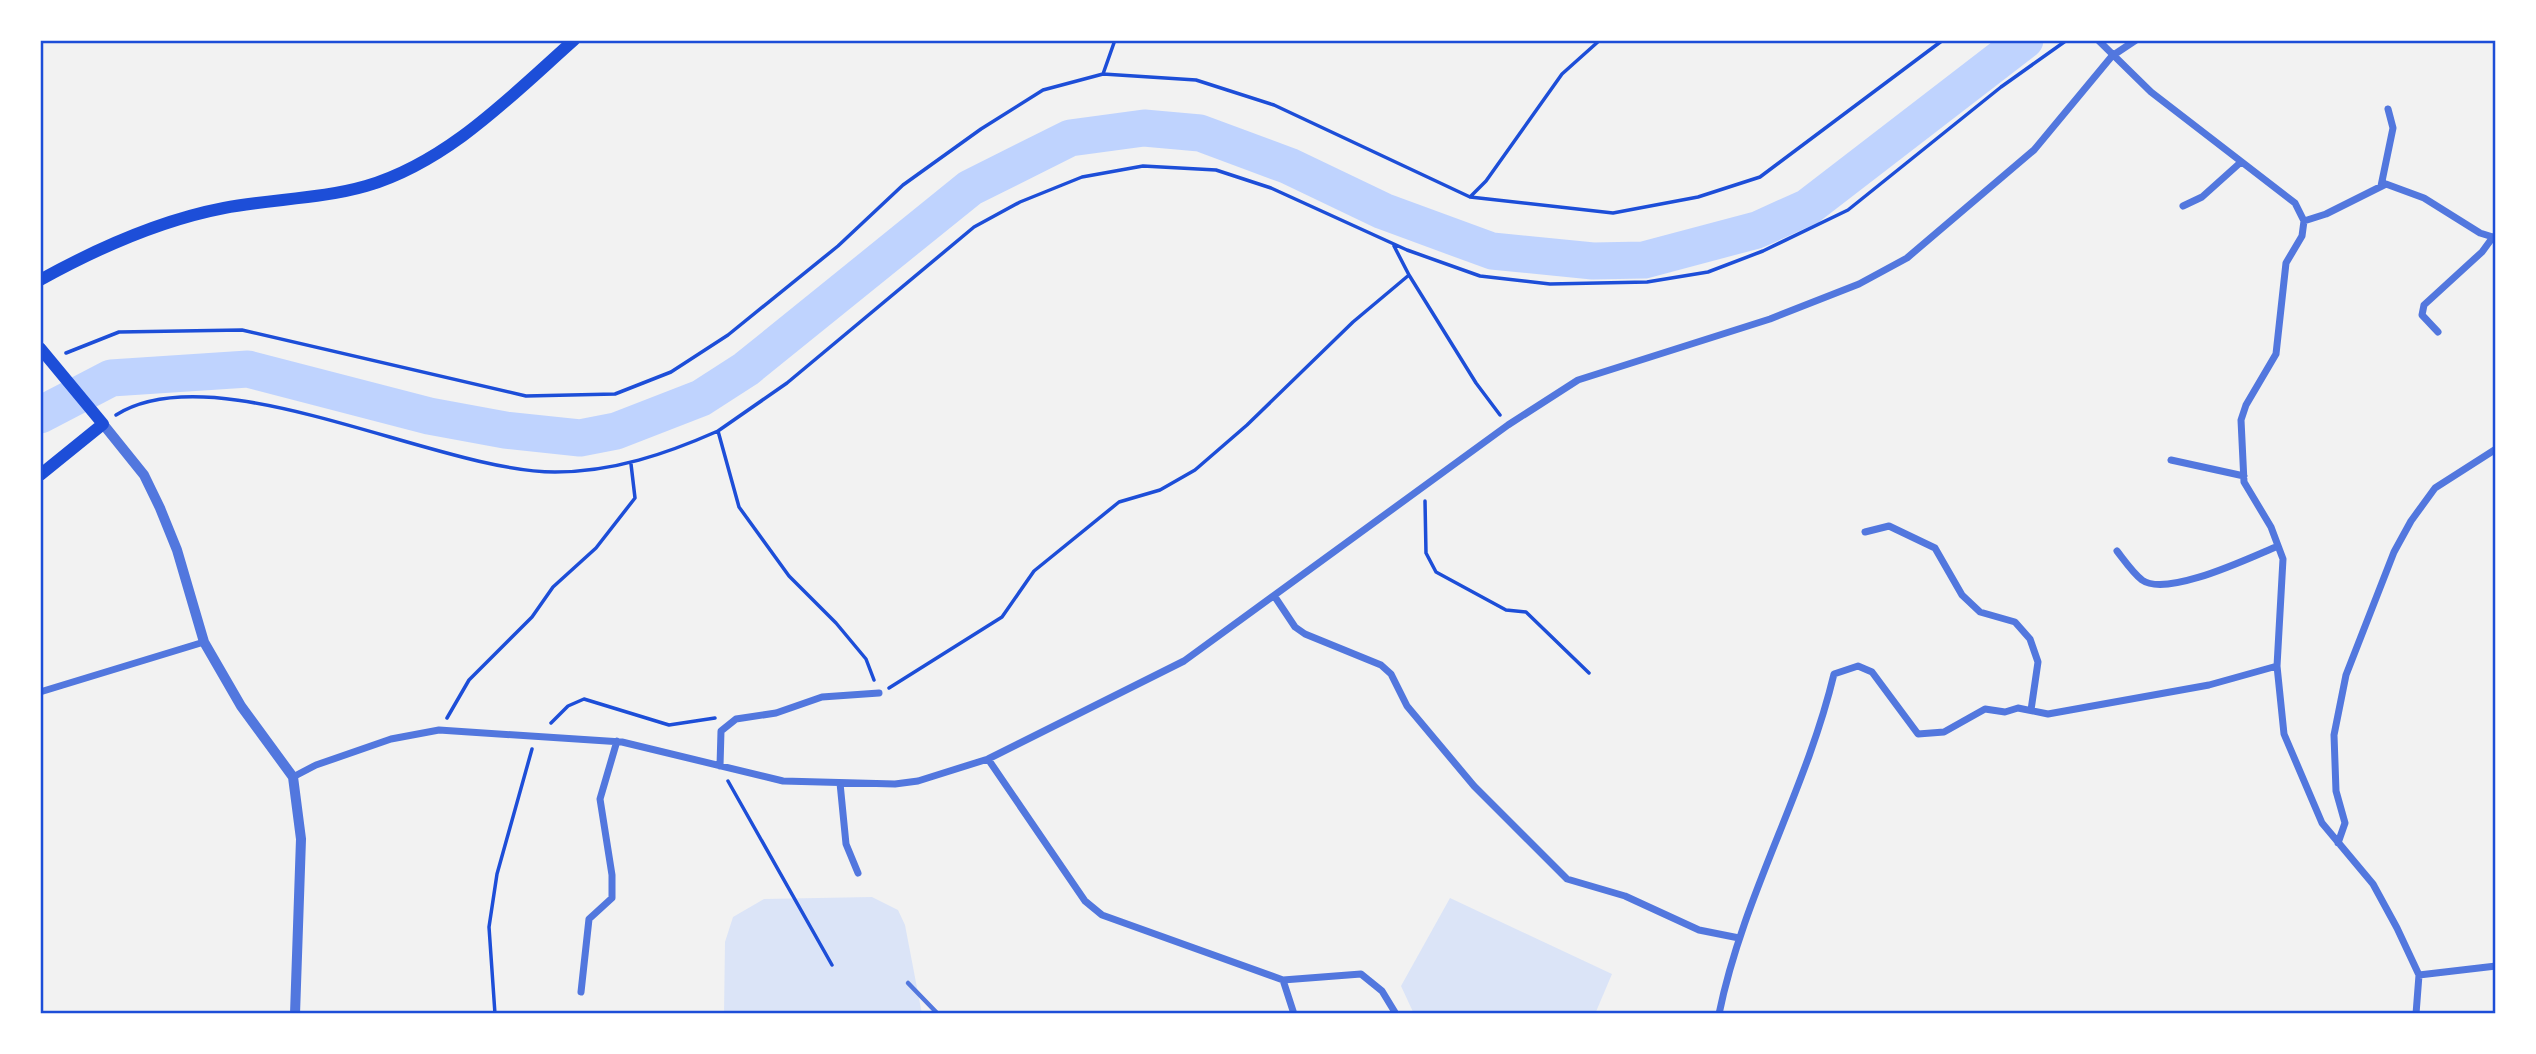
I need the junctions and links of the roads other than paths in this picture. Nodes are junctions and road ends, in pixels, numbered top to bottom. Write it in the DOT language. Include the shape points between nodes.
graph roads {
  1 [pos="574,40"];
  2 [pos="2098,40"];
  3 [pos="2137,40"];
  4 [pos="2112,56"];
  5 [pos="2388,109"];
  6 [pos="2241,162"];
  7 [pos="2381,186"];
  8 [pos="2183,206"];
  9 [pos="2304,221"];
  10 [pos="2494,237"];
  11 [pos="40,279"];
  12 [pos="2438,332"];
  13 [pos="40,348"];
  14 [pos="99,419"];
  15 [pos="2496,449"];
  16 [pos="2171,460"];
  17 [pos="40,475"];
  18 [pos="2244,475"];
  19 [pos="1865,532"];
  20 [pos="2278,546"];
  21 [pos="2116,551"];
  22 [pos="1275,597"];
  23 [pos="204,642"];
  24 [pos="2277,666"];
  25 [pos="40,692"];
  26 [pos="879,693"];
  27 [pos="2031,710"];
  28 [pos="617,741"];
  29 [pos="988,759"];
  30 [pos="720,766"];
  31 [pos="293,777"];
  32 [pos="840,783"];
  33 [pos="2338,843"];
  34 [pos="858,873"];
  35 [pos="1739,938"];
  36 [pos="2496,966"];
  37 [pos="2419,975"];
  38 [pos="1283,980"];
  39 [pos="908,984"];
  40 [pos="582,992"];
  41 [pos="296,1014"];
  42 [pos="938,1014"];
  43 [pos="1294,1014"];
  44 [pos="1396,1014"];
  45 [pos="1719,1014"];
  46 [pos="2416,1014"];
  1 -- 11 [label="main road" via="437,156 366,186 221,208 77,260"];
  2 -- 4 [label="street"];
  3 -- 4 [label="street"];
  4 -- 6 [label="street"];
  4 -- 22 [label="street" via="2034,150 1907,258 1859,284 1770,319 1578,380 1508,425"];
  5 -- 7 [label="street" via="2393,128"];
  6 -- 8 [label="street" via="2202,197"];
  6 -- 9 [label="street" via="2295,203"];
  7 -- 9 [label="street"];
  7 -- 10 [label="street" via="2409,191"];
  9 -- 18 [label="street" via="2302,236 2286,263 2276,354 2241,420"];
  10 -- 12 [label="street" via="2424,305 2422,314"];
  13 -- 14 [label="main road"];
  14 -- 17 [label="main road"];
  14 -- 23 [label="street" via="144,475 160,508"];
  15 -- 33 [label="street" via="2435,488 2394,552 2346,675 2334,735 2336,792 2345,823"];
  16 -- 18 [label="street"];
  18 -- 20 [label="street"];
  19 -- 27 [label="street" via="1889,526 1935,548 1962,595 1980,612 2015,622 2030,639 2038,662"];
  20 -- 21 [label="street" via="2215,572 2159,586 2143,581"];
  20 -- 24 [label="street" via="2283,559"];
  22 -- 29 [label="street" via="1167,672"];
  22 -- 35 [label="street" via="1295,627 1381,665 1391,674 1407,706 1437,744 1567,879 1625,896 1699,930"];
  23 -- 25 [label="street"];
  23 -- 31 [label="street" via="241,706"];
  24 -- 27 [label="street" via="2182,690 2048,714"];
  24 -- 33 [label="street" via="2284,734 2322,823"];
  26 -- 30 [label="street" via="822,697 776,713 736,719 721,731"];
  27 -- 35 [label="street" via="1985,709 1944,732 1918,734 1872,672 1858,666 1834,674 1795,799"];
  28 -- 30 [label="street"];
  28 -- 31 [label="street" via="446,730 391,739"];
  28 -- 40 [label="street" via="600,799 612,875 611,898 589,919"];
  29 -- 32 [label="street" via="895,785"];
  29 -- 38 [label="street" via="1085,901 1102,915"];
  30 -- 32 [label="street" via="783,781"];
  31 -- 41 [label="street" via="301,839"];
  32 -- 34 [label="street" via="846,844"];
  33 -- 37 [label="street" via="2373,884"];
  35 -- 45 [label="street"];
  36 -- 37 [label="street"];
  37 -- 46 [label="street"];
  38 -- 43 [label="street"];
  38 -- 44 [label="street" via="1361,974 1382,991"];
  39 -- 42 [label="lane"];
}
